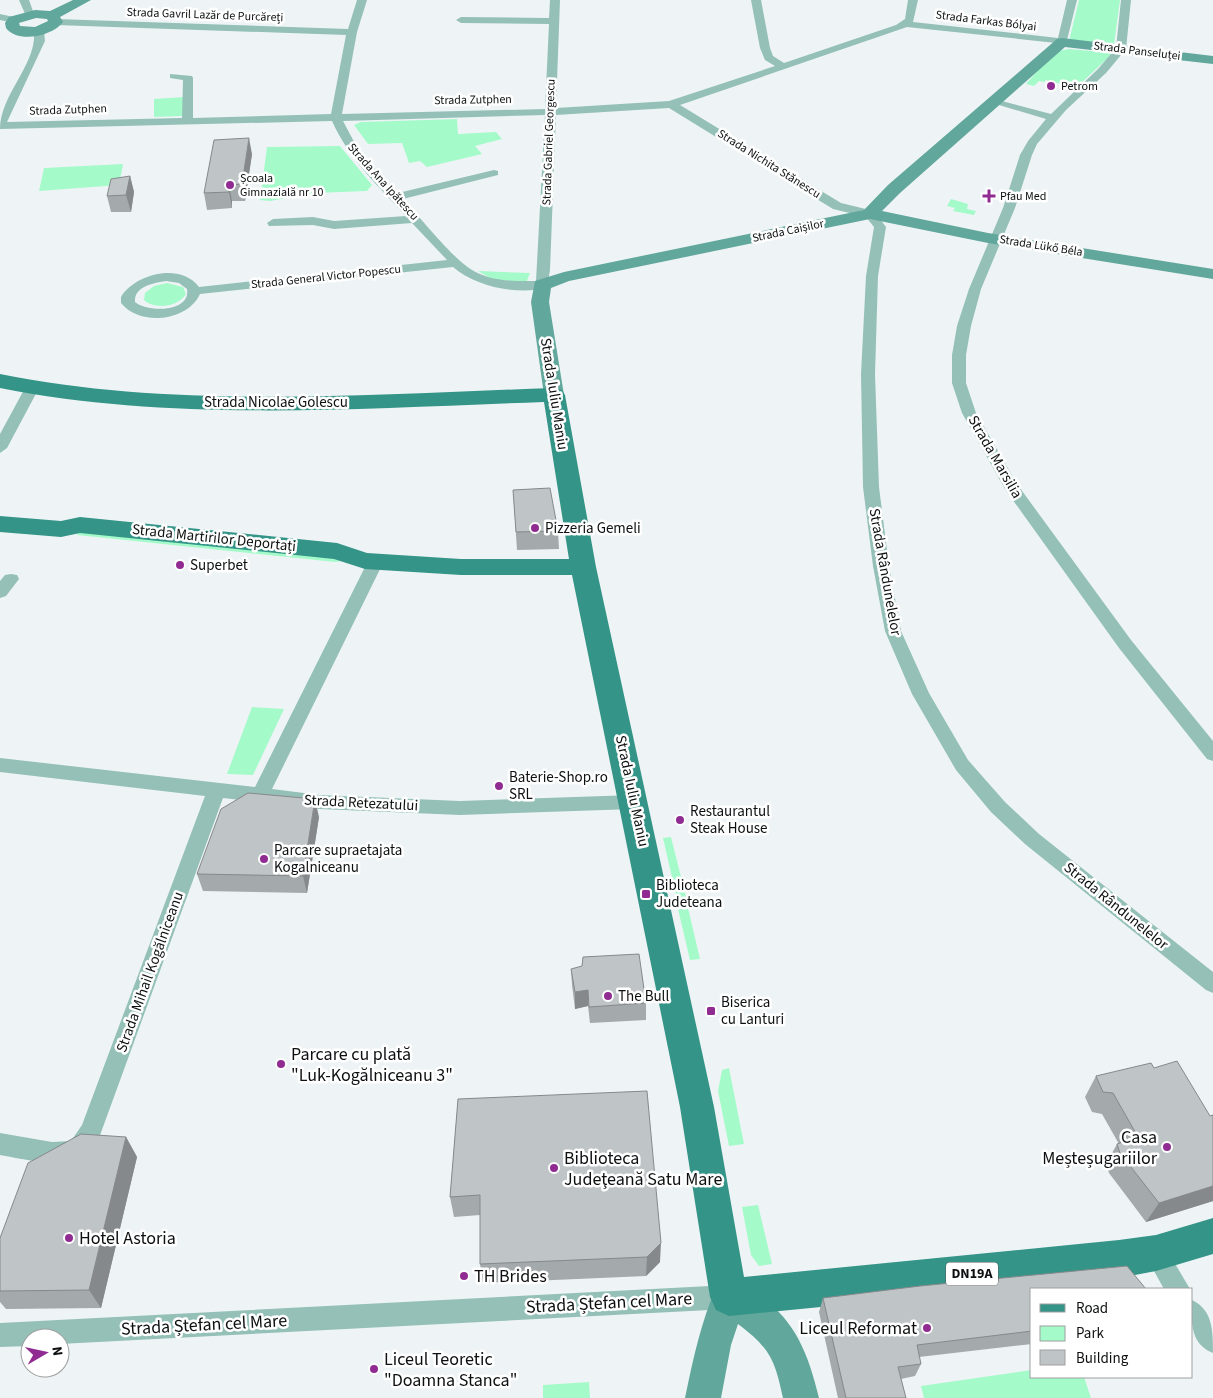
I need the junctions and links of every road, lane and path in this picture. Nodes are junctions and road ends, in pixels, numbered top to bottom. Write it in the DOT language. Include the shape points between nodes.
graph roads {
  1 [pos="24,0"];
  2 [pos="84,0"];
  3 [pos="362,0"];
  4 [pos="555,0"];
  5 [pos="756,0"];
  6 [pos="913,0"];
  7 [pos="1072,0"];
  8 [pos="1126,0"];
  9 [pos="29,14"];
  10 [pos="54,19"];
  11 [pos="461,20"];
  12 [pos="553,21"];
  13 [pos="10,22"];
  14 [pos="908,24"];
  15 [pos="38,31"];
  16 [pos="352,32"];
  17 [pos="0,37"];
  18 [pos="1062,42"];
  19 [pos="1121,49"];
  20 [pos="1213,60"];
  21 [pos="782,66"];
  22 [pos="174,76"];
  23 [pos="994,102"];
  24 [pos="671,104"];
  25 [pos="552,112"];
  26 [pos="336,117"];
  27 [pos="1054,118"];
  28 [pos="187,121"];
  29 [pos="0,126"];
  30 [pos="494,173"];
  31 [pos="395,197"];
  32 [pos="870,214"];
  33 [pos="415,219"];
  34 [pos="273,223"];
  35 [pos="997,239"];
  36 [pos="456,263"];
  37 [pos="1213,274"];
  38 [pos="542,285"];
  39 [pos="195,291"];
  40 [pos="0,381"];
  41 [pos="32,388"];
  42 [pos="554,394"];
  43 [pos="0,448"];
  44 [pos="0,524"];
  45 [pos="371,561"];
  46 [pos="583,567"];
  47 [pos="11,579"];
  48 [pos="0,592"];
  49 [pos="1213,754"];
  50 [pos="0,765"];
  51 [pos="217,789"];
  52 [pos="260,795"];
  53 [pos="634,802"];
  54 [pos="1213,984"];
  55 [pos="0,1144"];
  56 [pos="1213,1236"];
  57 [pos="1156,1253"];
  58 [pos="1177,1288"];
  59 [pos="729,1297"];
  60 [pos="1193,1313"];
  61 [pos="10,1335"];
  62 [pos="1213,1340"];
  63 [pos="703,1398"];
  64 [pos="801,1398"];
  1 -- 9 [label="street"];
  2 -- 10 [label="main road"];
  3 -- 16 [label="street"];
  4 -- 12 [label="street, Strada Gabriel Georgescu"];
  5 -- 21 [label="street" via="765,48 769,58"];
  6 -- 14 [label="street"];
  7 -- 18 [label="street"];
  8 -- 19 [label="street"];
  9 -- 10 [label="main road"];
  9 -- 13 [label="main road"];
  10 -- 15 [label="main road" via="50,27"];
  10 -- 16 [label="street, Strada Gavril Lazăr de Purcăreți"];
  11 -- 12 [label="street"];
  12 -- 25 [label="street, Strada Gabriel Georgescu"];
  13 -- 15 [label="main road"];
  13 -- 17 [label="main road"];
  14 -- 18 [label="street, Strada Farkas Bólyai"];
  14 -- 21 [label="street, Strada Zutphen"];
  15 -- 29 [label="street" via="40,42 36,52"];
  16 -- 26 [label="street"];
  18 -- 19 [label="main road, Strada Panseluței"];
  18 -- 23 [label="main road"];
  19 -- 20 [label="main road, Strada Panseluței"];
  19 -- 27 [label="street, Strada Marsilia"];
  21 -- 24 [label="street, Strada Zutphen"];
  22 -- 28 [label="street" via="188,78"];
  23 -- 27 [label="street"];
  23 -- 32 [label="main road"];
  24 -- 25 [label="street, Strada Zutphen"];
  24 -- 32 [label="street, Strada Nichita Stănescu" via="831,202"];
  25 -- 26 [label="street, Strada Zutphen"];
  25 -- 38 [label="street, Strada Gabriel Georgescu"];
  26 -- 28 [label="street, Strada Zutphen"];
  26 -- 31 [label="street, Strada Ana Ipătescu" via="351,150"];
  27 -- 35 [label="street, Strada Marsilia" via="1028,148"];
  28 -- 29 [label="street, Strada Zutphen"];
  30 -- 31 [label="street"];
  31 -- 33 [label="street, Strada Ana Ipătescu"];
  32 -- 35 [label="main road, Strada Lükő Béla"];
  32 -- 38 [label="main road, Strada Caișilor" via="564,277"];
  32 -- 54 [label="street, Strada Rândunelelor" via="880,227 872,276 868,374 871,487 892,631 921,694 962,765 998,807"];
  33 -- 34 [label="street" via="334,224"];
  33 -- 36 [label="street, Strada Ana Ipătescu"];
  35 -- 37 [label="main road, Strada Lükő Béla"];
  35 -- 49 [label="street, Strada Marsilia" via="975,289 959,355 959,383 969,413 1010,486 1125,644"];
  36 -- 38 [label="street, Strada Ana Ipătescu" via="468,274 488,281"];
  36 -- 39 [label="street, Strada General Victor Popescu"];
  38 -- 42 [label="main road, Strada Iuliu Maniu" via="540,302"];
  39 -- 39 [label="street" via="186,280 156,278 137,286 128,297 128,303 140,311 161,313 190,302"];
  40 -- 41 [label="main road, Strada Nicolae Golescu"];
  41 -- 42 [label="main road, Strada Nicolae Golescu" via="162,401 235,403"];
  41 -- 43 [label="street"];
  42 -- 46 [label="main road, Strada Iuliu Maniu"];
  44 -- 45 [label="main road, Strada Martirilor Deportați" via="61,529 72,541 335,566"];
  45 -- 46 [label="main road, Strada Martirilor Deportați" via="461,567"];
  45 -- 52 [label="street"];
  46 -- 53 [label="main road, Strada Iuliu Maniu"];
  47 -- 48 [label="street"];
  50 -- 51 [label="street, Strada Retezatului"];
  51 -- 52 [label="street, Strada Retezatului"];
  51 -- 55 [label="street, Strada Mihail Kogălniceanu" via="91,1131 77,1152 52,1153"];
  52 -- 53 [label="street, Strada Retezatului" via="320,802 460,808"];
  53 -- 59 [label="main road, Strada Iuliu Maniu" via="696,1107"];
  56 -- 57 [label="main road, Strada Ștefan cel Mare / DN19A"];
  57 -- 58 [label="street"];
  57 -- 59 [label="main road, Strada Ștefan cel Mare / DN19A"];
  59 -- 61 [label="street, Strada Ștefan cel Mare / DN19A"];
  59 -- 63 [label="main road" via="713,1345"];
  59 -- 64 [label="main road" via="769,1327 786,1347"];
  60 -- 62 [label="street"];
}
